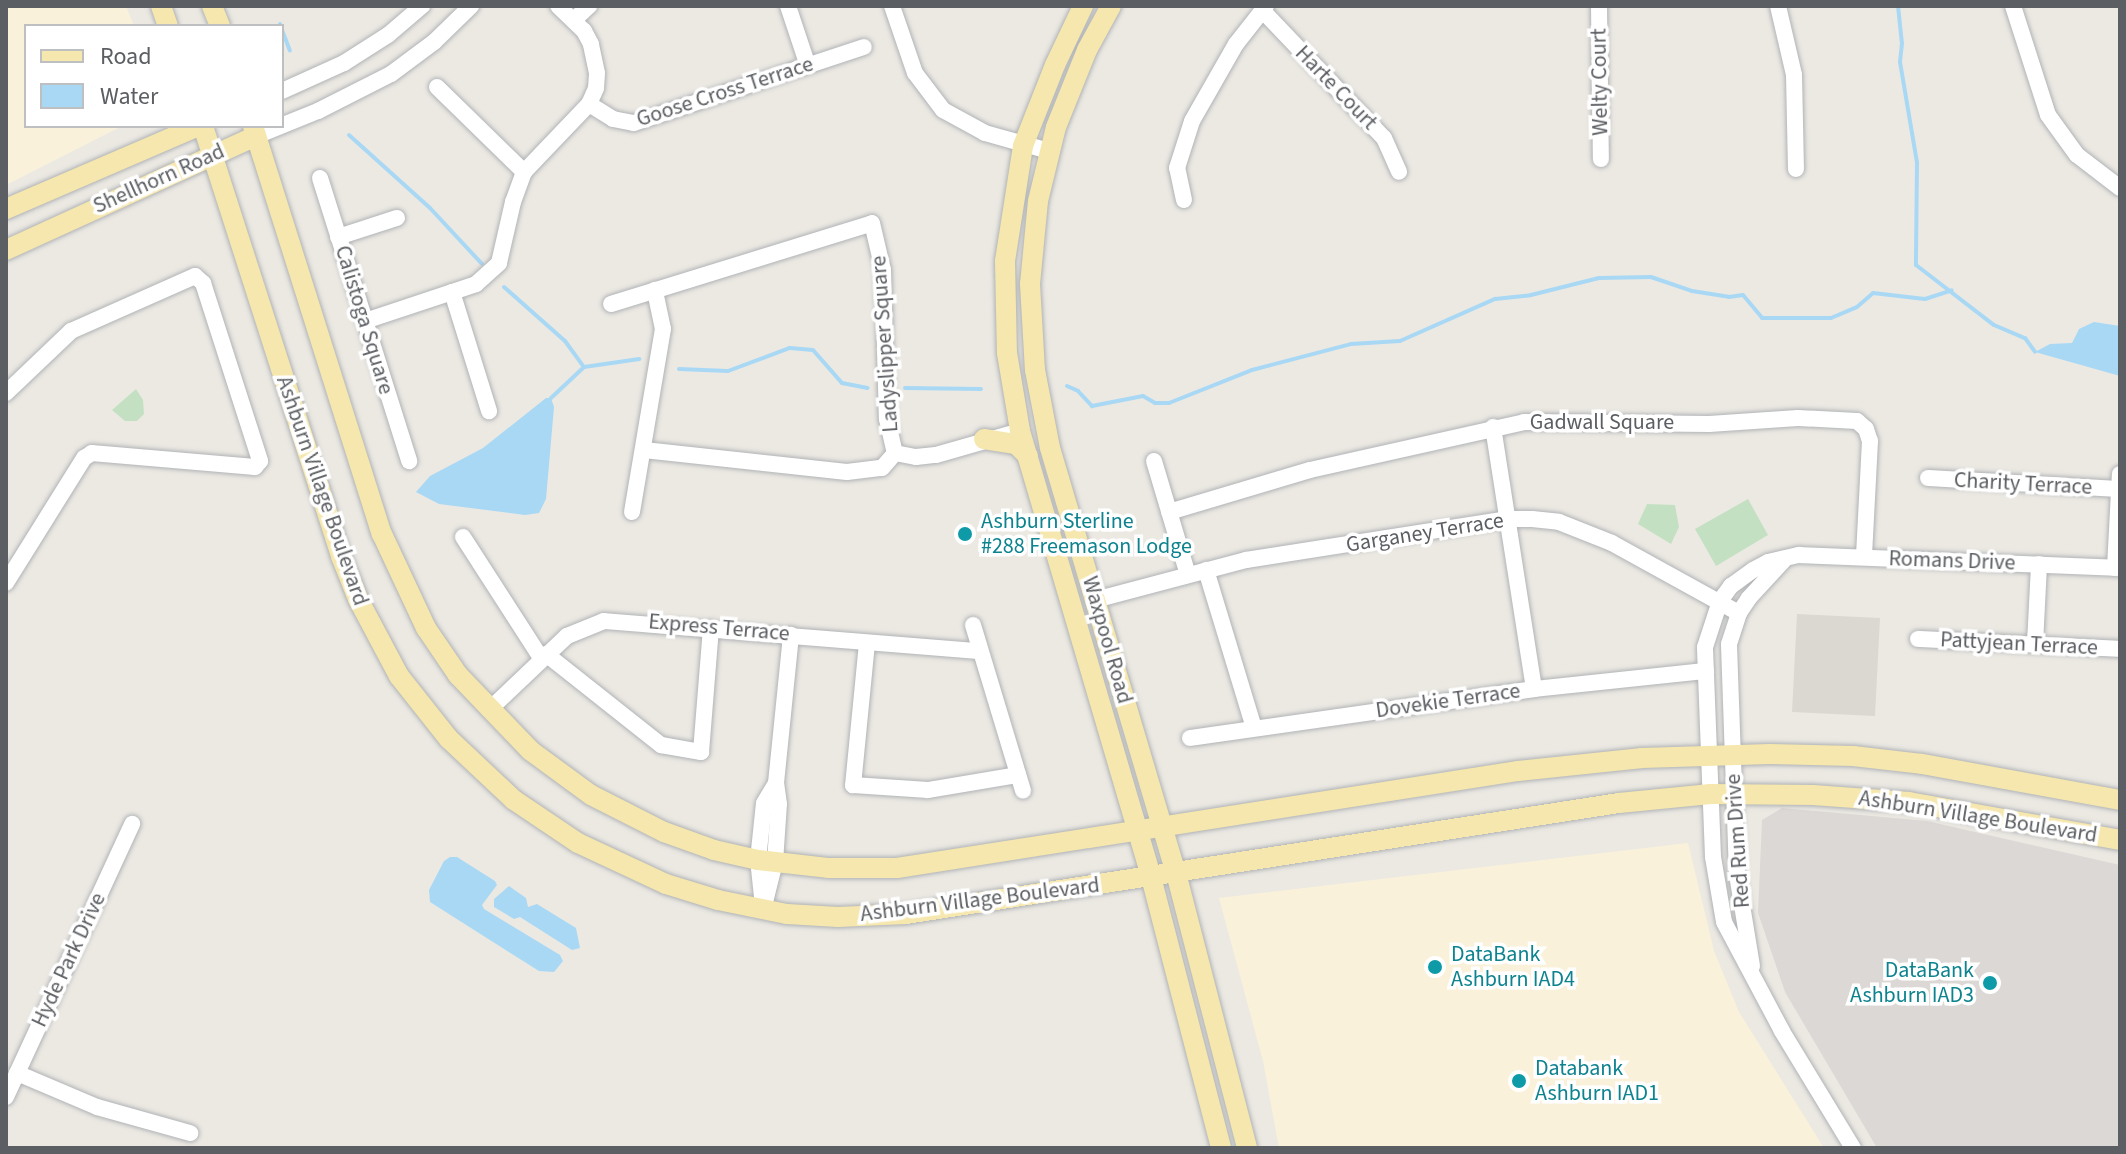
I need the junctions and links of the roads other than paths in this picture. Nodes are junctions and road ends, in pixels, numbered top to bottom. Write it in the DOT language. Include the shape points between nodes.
graph roads {
  1 [pos="422,6"];
  2 [pos="471,6"];
  3 [pos="558,6"];
  4 [pos="589,6"];
  5 [pos="788,6"];
  6 [pos="892,6"];
  7 [pos="1083,6"];
  8 [pos="1111,6"];
  9 [pos="1599,6"];
  10 [pos="1778,6"];
  11 [pos="2013,6"];
  12 [pos="1264,8"];
  13 [pos="574,20"];
  14 [pos="864,47"];
  15 [pos="808,66"];
  16 [pos="437,87"];
  17 [pos="284,90"];
  18 [pos="589,104"];
  19 [pos="284,122"];
  20 [pos="196,128"];
  21 [pos="202,128"];
  22 [pos="255,131"];
  23 [pos="1023,146"];
  24 [pos="1049,151"];
  25 [pos="212,155"];
  26 [pos="1601,159"];
  27 [pos="1796,169"];
  28 [pos="524,172"];
  29 [pos="1399,172"];
  30 [pos="320,178"];
  31 [pos="2120,188"];
  32 [pos="1184,200"];
  33 [pos="6,209"];
  34 [pos="397,218"];
  35 [pos="338,237"];
  36 [pos="6,250"];
  37 [pos="655,290"];
  38 [pos="452,292"];
  39 [pos="611,304"];
  40 [pos="365,321"];
  41 [pos="6,393"];
  42 [pos="489,411"];
  43 [pos="1493,427"];
  44 [pos="1020,431"];
  45 [pos="984,439"];
  46 [pos="644,450"];
  47 [pos="895,453"];
  48 [pos="1028,456"];
  49 [pos="409,461"];
  50 [pos="1154,461"];
  51 [pos="1057,470"];
  52 [pos="2120,474"];
  53 [pos="1928,478"];
  54 [pos="2119,489"];
  55 [pos="632,512"];
  56 [pos="1169,512"];
  57 [pos="1507,519"];
  58 [pos="463,537"];
  59 [pos="1864,557"];
  60 [pos="1785,559"];
  61 [pos="2039,564"];
  62 [pos="2118,568"];
  63 [pos="1206,570"];
  64 [pos="1188,575"];
  65 [pos="6,583"];
  66 [pos="1095,600"];
  67 [pos="1720,601"];
  68 [pos="1739,613"];
  69 [pos="973,625"];
  70 [pos="711,628"];
  71 [pos="791,635"];
  72 [pos="1918,639"];
  73 [pos="867,643"];
  74 [pos="2035,644"];
  75 [pos="2120,649"];
  76 [pos="980,651"];
  77 [pos="543,656"];
  78 [pos="1706,671"];
  79 [pos="1534,689"];
  80 [pos="489,710"];
  81 [pos="1254,728"];
  82 [pos="1190,738"];
  83 [pos="1710,755"];
  84 [pos="1732,755"];
  85 [pos="1018,775"];
  86 [pos="1023,791"];
  87 [pos="1711,794"];
  88 [pos="1733,794"];
  89 [pos="2120,800"];
  90 [pos="132,824"];
  91 [pos="1162,826"];
  92 [pos="1137,830"];
  93 [pos="2120,840"];
  94 [pos="766,861"];
  95 [pos="1176,873"];
  96 [pos="1151,877"];
  97 [pos="763,910"];
  98 [pos="1753,975"];
  99 [pos="17,1073"];
  100 [pos="6,1097"];
  101 [pos="190,1133"];
  102 [pos="1221,1148"];
  103 [pos="1247,1148"];
  104 [pos="1853,1148"];
  1 -- 17 [label="street" via="344,63"];
  2 -- 19 [label="street, Shellhorn Road" via="391,74 318,111"];
  3 -- 13 [label="street"];
  4 -- 13 [label="street"];
  5 -- 15 [label="street"];
  6 -- 23 [label="street" via="915,73 943,110"];
  7 -- 23 [label="main road, Waxpool Road"];
  8 -- 24 [label="main road, Waxpool Road" via="1078,73"];
  9 -- 26 [label="street, Welty Court"];
  10 -- 27 [label="street" via="1795,87"];
  11 -- 31 [label="street" via="2048,115 2077,155"];
  12 -- 29 [label="street, Harte Court" via="1384,138"];
  12 -- 32 [label="street" via="1192,121 1177,168"];
  13 -- 18 [label="street" via="596,57 596,88"];
  14 -- 15 [label="street, Goose Cross Terrace"];
  15 -- 18 [label="street, Goose Cross Terrace" via="634,123 613,119"];
  16 -- 28 [label="street"];
  18 -- 28 [label="street"];
  20 -- 33 [label="main road, Shellhorn Road"];
  21 -- 25 [label="main road, Ashburn Village Boulevard"];
  22 -- 25 [label="main road, Shellhorn Road"];
  22 -- 80 [label="main road, Ashburn Village Boulevard" via="382,534 426,628"];
  23 -- 24 [label="street"];
  23 -- 44 [label="main road, Waxpool Road" via="1010,215 1005,293 1008,366"];
  24 -- 51 [label="main road, Waxpool Road" via="1034,233 1030,304 1040,401"];
  25 -- 36 [label="main road, Shellhorn Road"];
  25 -- 97 [label="main road, Ashburn Village Boulevard" via="341,556 399,676 480,770 548,824 654,879"];
  28 -- 38 [label="street" via="499,263 481,281"];
  30 -- 35 [label="street, Calistoga Square"];
  34 -- 35 [label="street"];
  35 -- 40 [label="street, Calistoga Square"];
  37 -- 39 [label="street, Ladyslipper Square"];
  37 -- 46 [label="street" via="663,329"];
  37 -- 47 [label="street, Ladyslipper Square" via="872,223 883,270 887,419"];
  38 -- 40 [label="street"];
  38 -- 42 [label="street"];
  40 -- 49 [label="street, Calistoga Square"];
  41 -- 65 [label="street" via="71,331 195,276 203,283 260,461 255,467 92,453"];
  43 -- 56 [label="street, Gadwall Square" via="1310,470"];
  43 -- 57 [label="street"];
  43 -- 59 [label="street, Gadwall Square" via="1546,420 1857,421 1870,441"];
  44 -- 45 [label="street, Ladyslipper Square"];
  44 -- 48 [label="main road, Waxpool Road"];
  44 -- 51 [label="main road" via="1036,441"];
  45 -- 47 [label="street, Ladyslipper Square" via="936,455"];
  45 -- 48 [label="main road" via="1016,444"];
  46 -- 47 [label="street, Ladyslipper Square" via="847,472 882,468"];
  46 -- 55 [label="street"];
  48 -- 92 [label="main road, Waxpool Road"];
  50 -- 56 [label="street"];
  51 -- 66 [label="main road, Waxpool Road"];
  52 -- 54 [label="street"];
  53 -- 54 [label="street, Charity Terrace"];
  54 -- 62 [label="street"];
  56 -- 64 [label="street"];
  57 -- 63 [label="street, Garganey Terrace"];
  57 -- 67 [label="street, Garganey Terrace" via="1559,522 1583,530"];
  57 -- 79 [label="street"];
  58 -- 77 [label="street"];
  59 -- 60 [label="street, Romans Drive"];
  59 -- 61 [label="street, Romans Drive"];
  60 -- 67 [label="street, Romans Drive" via="1740,578"];
  60 -- 68 [label="street"];
  61 -- 62 [label="street, Romans Drive"];
  61 -- 74 [label="street"];
  63 -- 64 [label="street, Garganey Terrace"];
  63 -- 81 [label="street"];
  64 -- 66 [label="street, Garganey Terrace"];
  66 -- 91 [label="main road, Waxpool Road"];
  67 -- 68 [label="street, Garganey Terrace"];
  67 -- 78 [label="street, Romans Drive" via="1708,630"];
  68 -- 84 [label="street" via="1729,644"];
  69 -- 76 [label="street"];
  70 -- 71 [label="street, Express Terrace"];
  70 -- 77 [label="street, Express Terrace" via="604,621 576,630"];
  70 -- 77 [label="street" via="701,752 661,745"];
  71 -- 73 [label="street, Express Terrace"];
  71 -- 94 [label="street" via="776,783 779,804"];
  72 -- 74 [label="street, Pattyjean Terrace"];
  73 -- 76 [label="street, Express Terrace"];
  73 -- 85 [label="street" via="853,785 928,790"];
  74 -- 75 [label="street, Pattyjean Terrace"];
  76 -- 85 [label="street"];
  77 -- 80 [label="street, Express Terrace"];
  78 -- 79 [label="street, Dovekie Terrace"];
  78 -- 83 [label="street, Romans Drive"];
  79 -- 81 [label="street, Dovekie Terrace"];
  80 -- 94 [label="main road, Ashburn Village Boulevard" via="559,773 622,813 714,850"];
  81 -- 82 [label="street, Dovekie Terrace"];
  83 -- 84 [label="main road, Ashburn Village Boulevard"];
  83 -- 87 [label="street, Red Rum Drive"];
  83 -- 91 [label="main road, Ashburn Village Boulevard" via="1518,771"];
  84 -- 88 [label="street, Red Rum Drive"];
  84 -- 89 [label="main road, Ashburn Village Boulevard" via="1911,762"];
  85 -- 86 [label="street"];
  87 -- 88 [label="main road, Ashburn Village Boulevard"];
  87 -- 95 [label="main road, Ashburn Village Boulevard" via="1619,803"];
  87 -- 98 [label="street, Red Rum Drive" via="1713,857 1724,922"];
  88 -- 93 [label="main road, Ashburn Village Boulevard" via="1909,802"];
  88 -- 98 [label="street, Red Rum Drive" via="1737,874"];
  90 -- 99 [label="street, Hyde Park Drive"];
  91 -- 92 [label="main road, Ashburn Village Boulevard"];
  91 -- 95 [label="main road, Waxpool Road"];
  92 -- 94 [label="main road, Ashburn Village Boulevard" via="897,868"];
  92 -- 96 [label="main road, Waxpool Road"];
  94 -- 97 [label="street"];
  95 -- 96 [label="main road, Ashburn Village Boulevard"];
  95 -- 103 [label="main road, Waxpool Road"];
  96 -- 97 [label="main road, Ashburn Village Boulevard" via="906,914 838,917"];
  96 -- 102 [label="main road, Waxpool Road"];
  98 -- 104 [label="street, Red Rum Drive"];
  99 -- 100 [label="street, Hyde Park Drive"];
  99 -- 101 [label="street" via="97,1107"];
}
